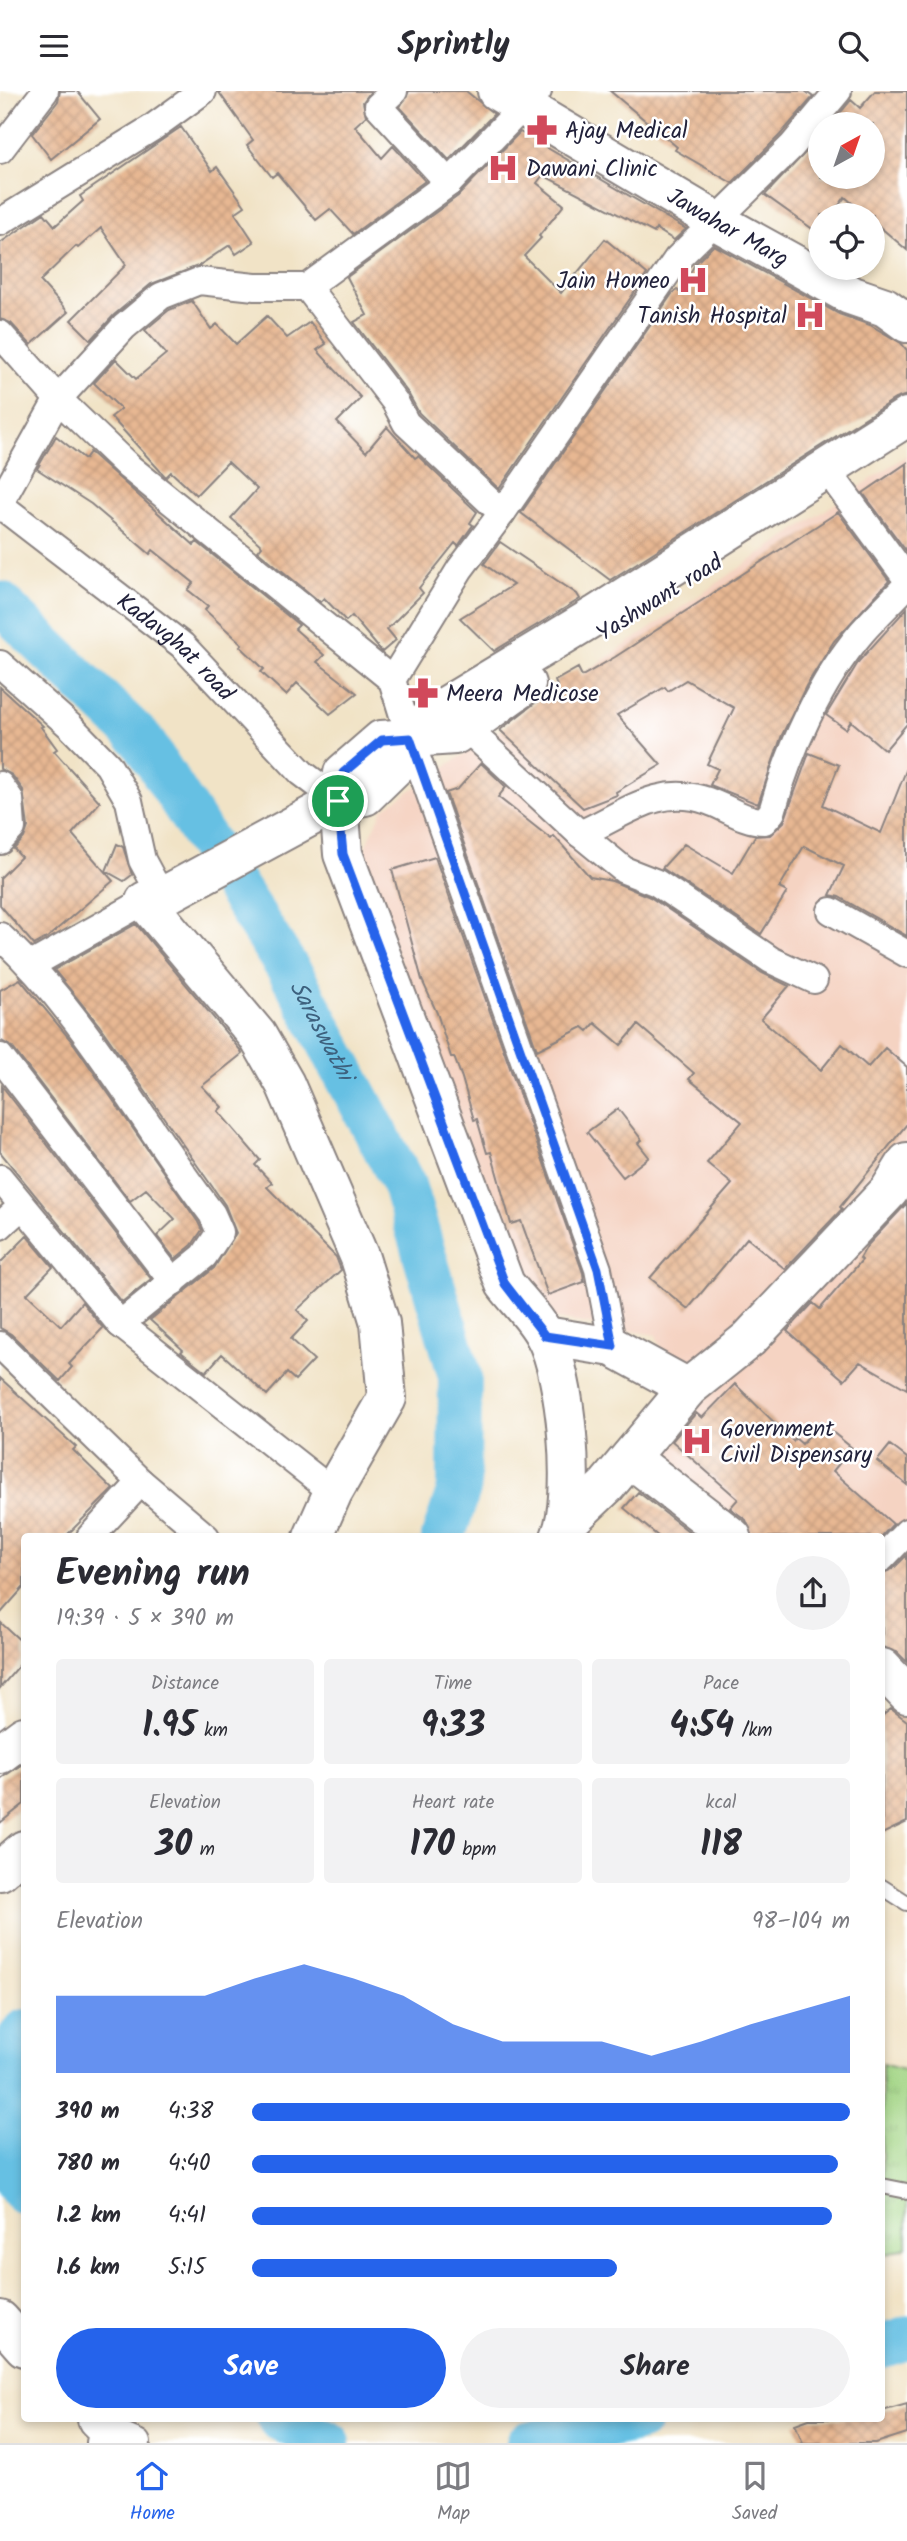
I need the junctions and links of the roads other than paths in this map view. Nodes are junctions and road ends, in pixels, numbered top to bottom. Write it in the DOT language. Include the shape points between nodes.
graph roads {
  1 [pos="45,91"];
  2 [pos="203,91"];
  3 [pos="394,91"];
  4 [pos="838,91"];
  5 [pos="520,95"];
  6 [pos="0,150"];
  7 [pos="449,183"];
  8 [pos="0,222"];
  9 [pos="718,222"];
  10 [pos="307,287"];
  11 [pos="850,295"];
  12 [pos="907,323"];
  13 [pos="0,334"];
  14 [pos="907,343"];
  15 [pos="58,399"];
  16 [pos="907,417"];
  17 [pos="907,444"];
  18 [pos="838,485"];
  19 [pos="0,504"];
  20 [pos="502,513"];
  21 [pos="907,579"];
  22 [pos="907,585"];
  23 [pos="0,664"];
  24 [pos="392,680"];
  25 [pos="465,727"];
  26 [pos="410,738"];
  27 [pos="0,785"];
  28 [pos="338,801"];
  29 [pos="580,834"];
  30 [pos="0,841"];
  31 [pos="159,896"];
  32 [pos="831,911"];
  33 [pos="1,940"];
  34 [pos="907,954"];
  35 [pos="31,965"];
  36 [pos="814,980"];
  37 [pos="0,1057"];
  38 [pos="907,1162"];
  39 [pos="0,1178"];
  40 [pos="22,1206"];
  41 [pos="0,1226"];
  42 [pos="173,1282"];
  43 [pos="120,1324"];
  44 [pos="545,1336"];
  45 [pos="613,1346"];
  46 [pos="3,1352"];
  47 [pos="688,1388"];
  48 [pos="630,1458"];
  49 [pos="141,1482"];
  50 [pos="333,1492"];
  51 [pos="563,1531"];
  52 [pos="907,1532"];
  53 [pos="94,1533"];
  54 [pos="201,1533"];
  55 [pos="312,1533"];
  56 [pos="727,1533"];
  57 [pos="885,1555"];
  58 [pos="885,1671"];
  59 [pos="907,1694"];
  60 [pos="21,1738"];
  61 [pos="0,1754"];
  62 [pos="21,1853"];
  63 [pos="0,1871"];
  64 [pos="885,1889"];
  65 [pos="907,1903"];
  66 [pos="885,2187"];
  67 [pos="907,2191"];
  68 [pos="0,2320"];
  69 [pos="21,2344"];
  1 -- 6 [label="street"];
  2 -- 8 [label="street"];
  3 -- 7 [label="street" via="378,106"];
  4 -- 9 [label="street"];
  5 -- 7 [label="street"];
  5 -- 9 [label="main road, Jawahar Marg"];
  7 -- 10 [label="street"];
  9 -- 11 [label="main road, Jawahar Marg"];
  9 -- 20 [label="street" via="677,259"];
  10 -- 15 [label="street" via="255,288 199,281 161,296 124,327"];
  10 -- 20 [label="street" via="406,423"];
  11 -- 12 [label="main road" via="885,307"];
  11 -- 14 [label="main road"];
  13 -- 15 [label="street"];
  15 -- 19 [label="street"];
  15 -- 24 [label="street" via="129,467"];
  16 -- 26 [label="main road" via="436,712"];
  17 -- 18 [label="main road, Yashwant road"];
  18 -- 21 [label="street"];
  18 -- 25 [label="main road, Yashwant road" via="564,657"];
  19 -- 28 [label="street, Kadavghat road" via="182,645 302,773"];
  20 -- 24 [label="street" via="460,569"];
  22 -- 29 [label="street" via="861,633 828,679 798,741 772,812 764,821 683,793 641,802"];
  23 -- 31 [label="street" via="108,765 129,801 142,860"];
  24 -- 26 [label="street"];
  25 -- 26 [label="main road, Yashwant road" via="454,735"];
  25 -- 29 [label="street"];
  26 -- 28 [label="main road, Yashwant road" via="382,740 363,754 343,773"];
  26 -- 45 [label="street" via="598,1269"];
  27 -- 30 [label="street" via="10,799 12,828"];
  28 -- 31 [label="main road"];
  28 -- 44 [label="main road" via="343,854 505,1284"];
  29 -- 36 [label="street" via="624,870 657,883 771,960"];
  31 -- 35 [label="street"];
  31 -- 50 [label="main road" via="257,1035 285,1084 360,1258 380,1323 387,1398"];
  32 -- 34 [label="street"];
  33 -- 35 [label="street"];
  35 -- 42 [label="street" via="212,1214 220,1232 204,1256"];
  37 -- 42 [label="street"];
  38 -- 47 [label="main road" via="889,1191 748,1339"];
  39 -- 40 [label="street"];
  40 -- 41 [label="street"];
  40 -- 43 [label="street"];
  42 -- 43 [label="street"];
  43 -- 50 [label="street"];
  44 -- 45 [label="main road"];
  44 -- 51 [label="main road" via="562,1393 569,1460"];
  45 -- 47 [label="main road"];
  46 -- 49 [label="street"];
  47 -- 48 [label="main road"];
  48 -- 51 [label="main road"];
  48 -- 56 [label="main road"];
  49 -- 53 [label="street"];
  49 -- 54 [label="street"];
  50 -- 55 [label="main road"];
  52 -- 57 [label="street"];
  58 -- 59 [label="main road"];
  60 -- 61 [label="main road"];
  62 -- 63 [label="main road"];
  64 -- 65 [label="lane"];
  66 -- 67 [label="lane"];
  68 -- 69 [label="main road"];
}
